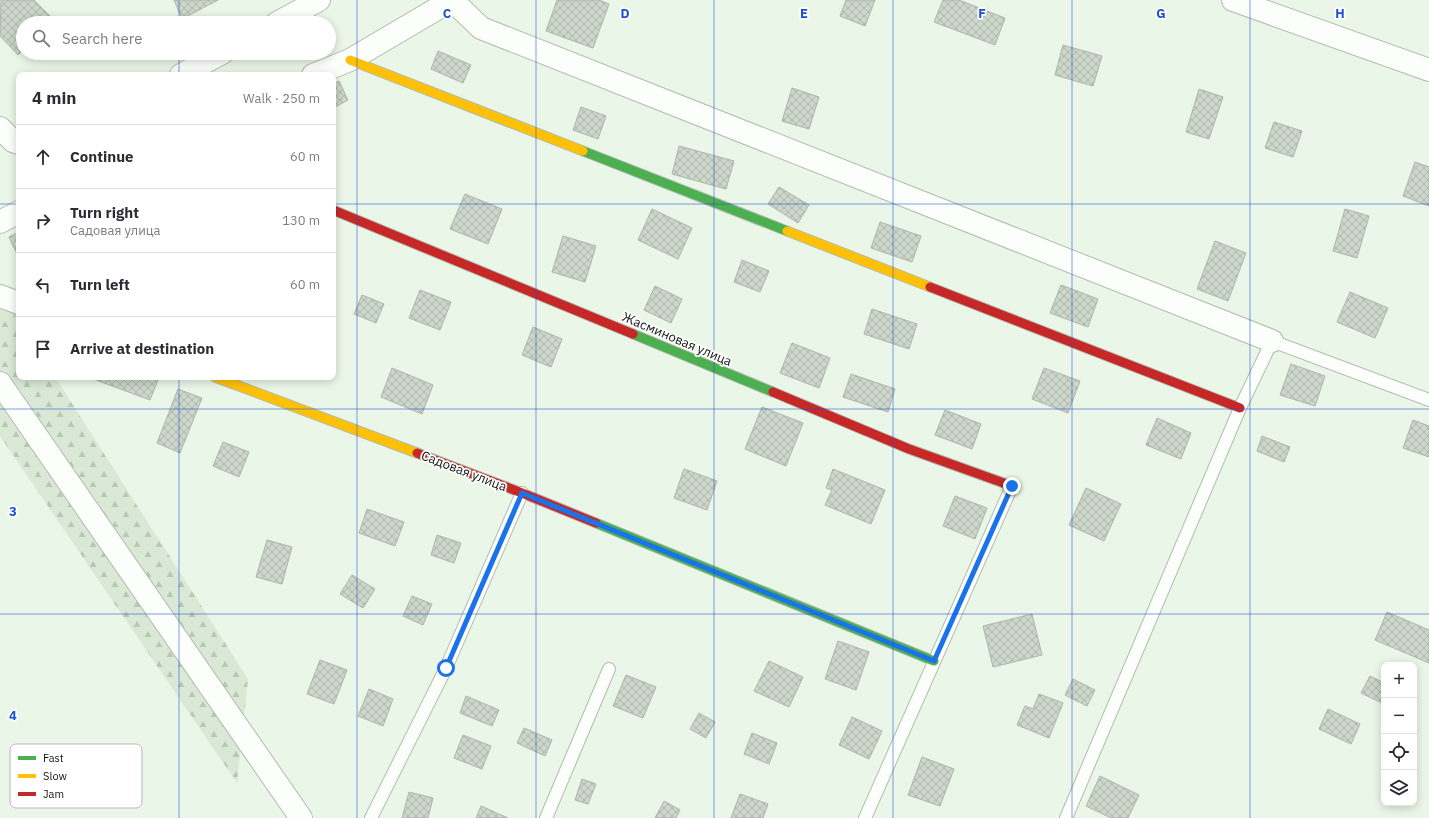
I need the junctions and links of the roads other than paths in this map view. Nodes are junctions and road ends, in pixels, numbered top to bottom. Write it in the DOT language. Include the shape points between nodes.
graph roads {
  1 [pos="319,0"];
  2 [pos="452,0"];
  3 [pos="1233,0"];
  4 [pos="290,16"];
  5 [pos="209,60"];
  6 [pos="350,60"];
  7 [pos="1429,70"];
  8 [pos="187,72"];
  9 [pos="320,72"];
  10 [pos="0,128"];
  11 [pos="16,142"];
  12 [pos="336,211"];
  13 [pos="16,214"];
  14 [pos="0,222"];
  15 [pos="0,296"];
  16 [pos="16,302"];
  17 [pos="1272,341"];
  18 [pos="223,380"];
  19 [pos="0,383"];
  20 [pos="1429,400"];
  21 [pos="1240,408"];
  22 [pos="1012,486"];
  23 [pos="522,493"];
  24 [pos="934,661"];
  25 [pos="609,670"];
  26 [pos="301,818"];
  27 [pos="371,818"];
  28 [pos="546,818"];
  29 [pos="865,818"];
  30 [pos="1066,818"];
  1 -- 4 [label="street"];
  2 -- 6 [label="street"];
  2 -- 17 [label="street" via="481,28"];
  3 -- 7 [label="street"];
  5 -- 8 [label="street"];
  6 -- 9 [label="street"];
  6 -- 21 [label="street"];
  10 -- 11 [label="street"];
  12 -- 22 [label="street, Жасминовая улица" via="909,449"];
  13 -- 14 [label="street"];
  15 -- 16 [label="street"];
  17 -- 20 [label="lane"];
  17 -- 21 [label="lane"];
  18 -- 23 [label="street, Садовая улица"];
  19 -- 26 [label="street"];
  21 -- 30 [label="lane"];
  22 -- 24 [label="lane"];
  23 -- 24 [label="street, Садовая улица"];
  23 -- 27 [label="lane" via="446,668"];
  24 -- 29 [label="lane"];
  25 -- 28 [label="lane"];
}
